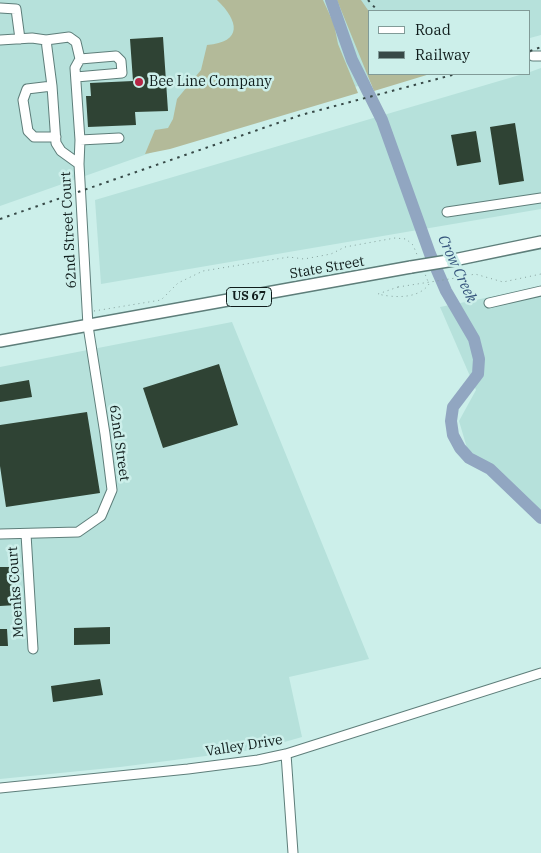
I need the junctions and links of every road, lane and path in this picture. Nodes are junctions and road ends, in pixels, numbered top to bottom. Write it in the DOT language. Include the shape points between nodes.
graph roads {
  1 [pos="0,8"];
  2 [pos="20,39"];
  3 [pos="0,40"];
  4 [pos="46,40"];
  5 [pos="80,59"];
  6 [pos="76,76"];
  7 [pos="52,86"];
  8 [pos="56,137"];
  9 [pos="119,138"];
  10 [pos="80,140"];
  11 [pos="79,164"];
  12 [pos="541,198"];
  13 [pos="447,212"];
  14 [pos="541,242"];
  15 [pos="418,265"];
  16 [pos="541,274"];
  17 [pos="541,292"];
  18 [pos="489,304"];
  19 [pos="87,312"];
  20 [pos="88,326"];
  21 [pos="0,341"];
  22 [pos="0,534"];
  23 [pos="26,534"];
  24 [pos="33,649"];
  25 [pos="541,672"];
  26 [pos="286,754"];
  27 [pos="0,788"];
  28 [pos="293,853"];
  1 -- 2 [label="street" via="16,8"];
  2 -- 3 [label="street"];
  2 -- 4 [label="street"];
  4 -- 5 [label="street" via="69,37 76,42"];
  4 -- 7 [label="street, 62nd Street Court"];
  5 -- 6 [label="street" via="75,68"];
  5 -- 6 [label="street" via="116,56 122,61 122,72"];
  6 -- 10 [label="street"];
  7 -- 8 [label="street, 62nd Street Court"];
  7 -- 8 [label="street" via="27,89 23,100 28,131 34,137"];
  8 -- 11 [label="street, 62nd Street Court" via="61,151"];
  9 -- 10 [label="street"];
  10 -- 11 [label="street"];
  11 -- 19 [label="street, 62nd Street Court"];
  12 -- 13 [label="street"];
  14 -- 15 [label="main road, State Street / US 67, bridge"];
  15 -- 16 [label="path, bridge" via="429,284 425,290 394,298 378,294 398,287 462,277 475,274 503,282"];
  15 -- 19 [label="path" via="413,244 396,238 345,247 331,254 304,259 289,257 203,271 178,283 161,300"];
  15 -- 20 [label="main road, State Street / US 67"];
  17 -- 18 [label="street"];
  19 -- 20 [label="street, 62nd Street Court"];
  20 -- 21 [label="main road, State Street / US 67"];
  20 -- 23 [label="street, 62nd Street" via="112,490 101,516 78,532"];
  22 -- 23 [label="street, 62nd Street"];
  23 -- 24 [label="street, Moenks Court"];
  25 -- 26 [label="street, Valley Drive"];
  26 -- 27 [label="street, Valley Drive" via="188,769"];
  26 -- 28 [label="street"];
}
